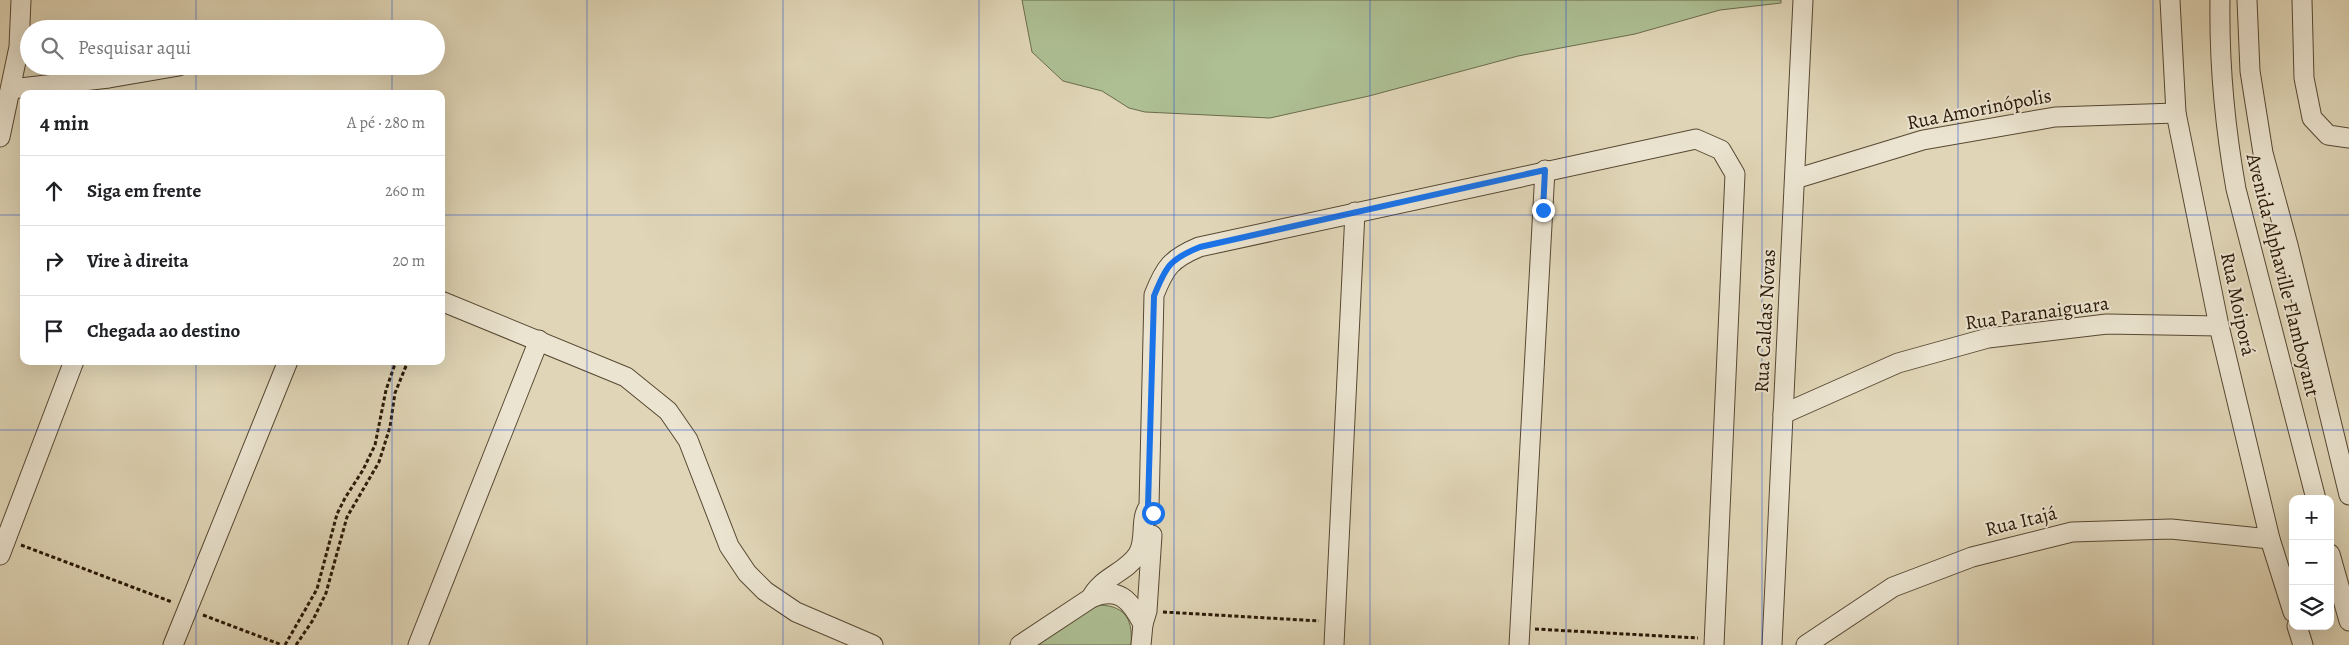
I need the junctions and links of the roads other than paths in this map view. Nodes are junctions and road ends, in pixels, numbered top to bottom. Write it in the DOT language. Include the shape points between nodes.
graph roads {
  1 [pos="21,0"];
  2 [pos="1803,0"];
  3 [pos="2170,0"];
  4 [pos="2220,0"];
  5 [pos="2247,0"];
  6 [pos="2302,0"];
  7 [pos="22,20"];
  8 [pos="20,60"];
  9 [pos="126,75"];
  10 [pos="11,90"];
  11 [pos="2176,113"];
  12 [pos="0,137"];
  13 [pos="2349,138"];
  14 [pos="2262,153"];
  15 [pos="2230,159"];
  16 [pos="1545,170"];
  17 [pos="1795,179"];
  18 [pos="1355,212"];
  19 [pos="445,303"];
  20 [pos="2219,326"];
  21 [pos="538,340"];
  22 [pos="72,365"];
  23 [pos="286,365"];
  24 [pos="1783,414"];
  25 [pos="2315,495"];
  26 [pos="2349,495"];
  27 [pos="1148,506"];
  28 [pos="2270,539"];
  29 [pos="3,547"];
  30 [pos="2334,568"];
  31 [pos="1091,598"];
  32 [pos="2289,599"];
  33 [pos="1145,617"];
  34 [pos="2349,621"];
  35 [pos="2298,630"];
  36 [pos="1520,637"];
  37 [pos="1714,642"];
  38 [pos="173,645"];
  39 [pos="418,645"];
  40 [pos="873,645"];
  41 [pos="1020,645"];
  42 [pos="1140,645"];
  43 [pos="1334,645"];
  44 [pos="1772,645"];
  45 [pos="1806,645"];
  46 [pos="2303,645"];
  1 -- 7 [label="street"];
  2 -- 17 [label="street, Rua Caldas Novas"];
  3 -- 11 [label="street, Rua Moiporá"];
  4 -- 15 [label="street, Avenida Alphaville Flamboyant" via="2219,52"];
  5 -- 14 [label="street, Avenida Alphaville Flamboyant" via="2250,71"];
  6 -- 13 [label="street" via="2304,78 2312,118 2328,135"];
  8 -- 10 [label="street"];
  9 -- 10 [label="street"];
  10 -- 12 [label="street"];
  11 -- 17 [label="street, Rua Amorinópolis" via="2045,118 1923,140"];
  11 -- 20 [label="street, Rua Moiporá"];
  14 -- 15 [label="street"];
  14 -- 26 [label="street, Avenida Alphaville Flamboyant" via="2288,245"];
  15 -- 25 [label="street, Avenida Alphaville Flamboyant"];
  16 -- 18 [label="street"];
  16 -- 36 [label="street"];
  16 -- 37 [label="street" via="1696,138 1722,150 1735,174"];
  17 -- 24 [label="street, Rua Caldas Novas"];
  18 -- 27 [label="street" via="1200,247 1180,255 1163,272 1154,296"];
  18 -- 43 [label="street"];
  19 -- 21 [label="street"];
  20 -- 24 [label="street, Rua Paranaiguara" via="2108,324 1988,338 1898,363"];
  20 -- 28 [label="street, Rua Moiporá"];
  21 -- 39 [label="street"];
  21 -- 40 [label="street" via="626,377 668,411 688,440 729,546 747,573 796,612"];
  22 -- 29 [label="street"];
  23 -- 38 [label="street"];
  24 -- 44 [label="street, Rua Caldas Novas"];
  27 -- 31 [label="street" via="1144,512 1141,548 1137,556 1096,588"];
  27 -- 33 [label="street" via="1153,513"];
  28 -- 32 [label="street, Rua Moiporá"];
  28 -- 45 [label="street, Rua Itajá" via="2171,528 2072,532 1972,557 1893,587"];
  30 -- 34 [label="street"];
  31 -- 33 [label="street" via="1102,593 1118,594"];
  31 -- 41 [label="street"];
  33 -- 42 [label="street"];
  35 -- 46 [label="street"];
}
